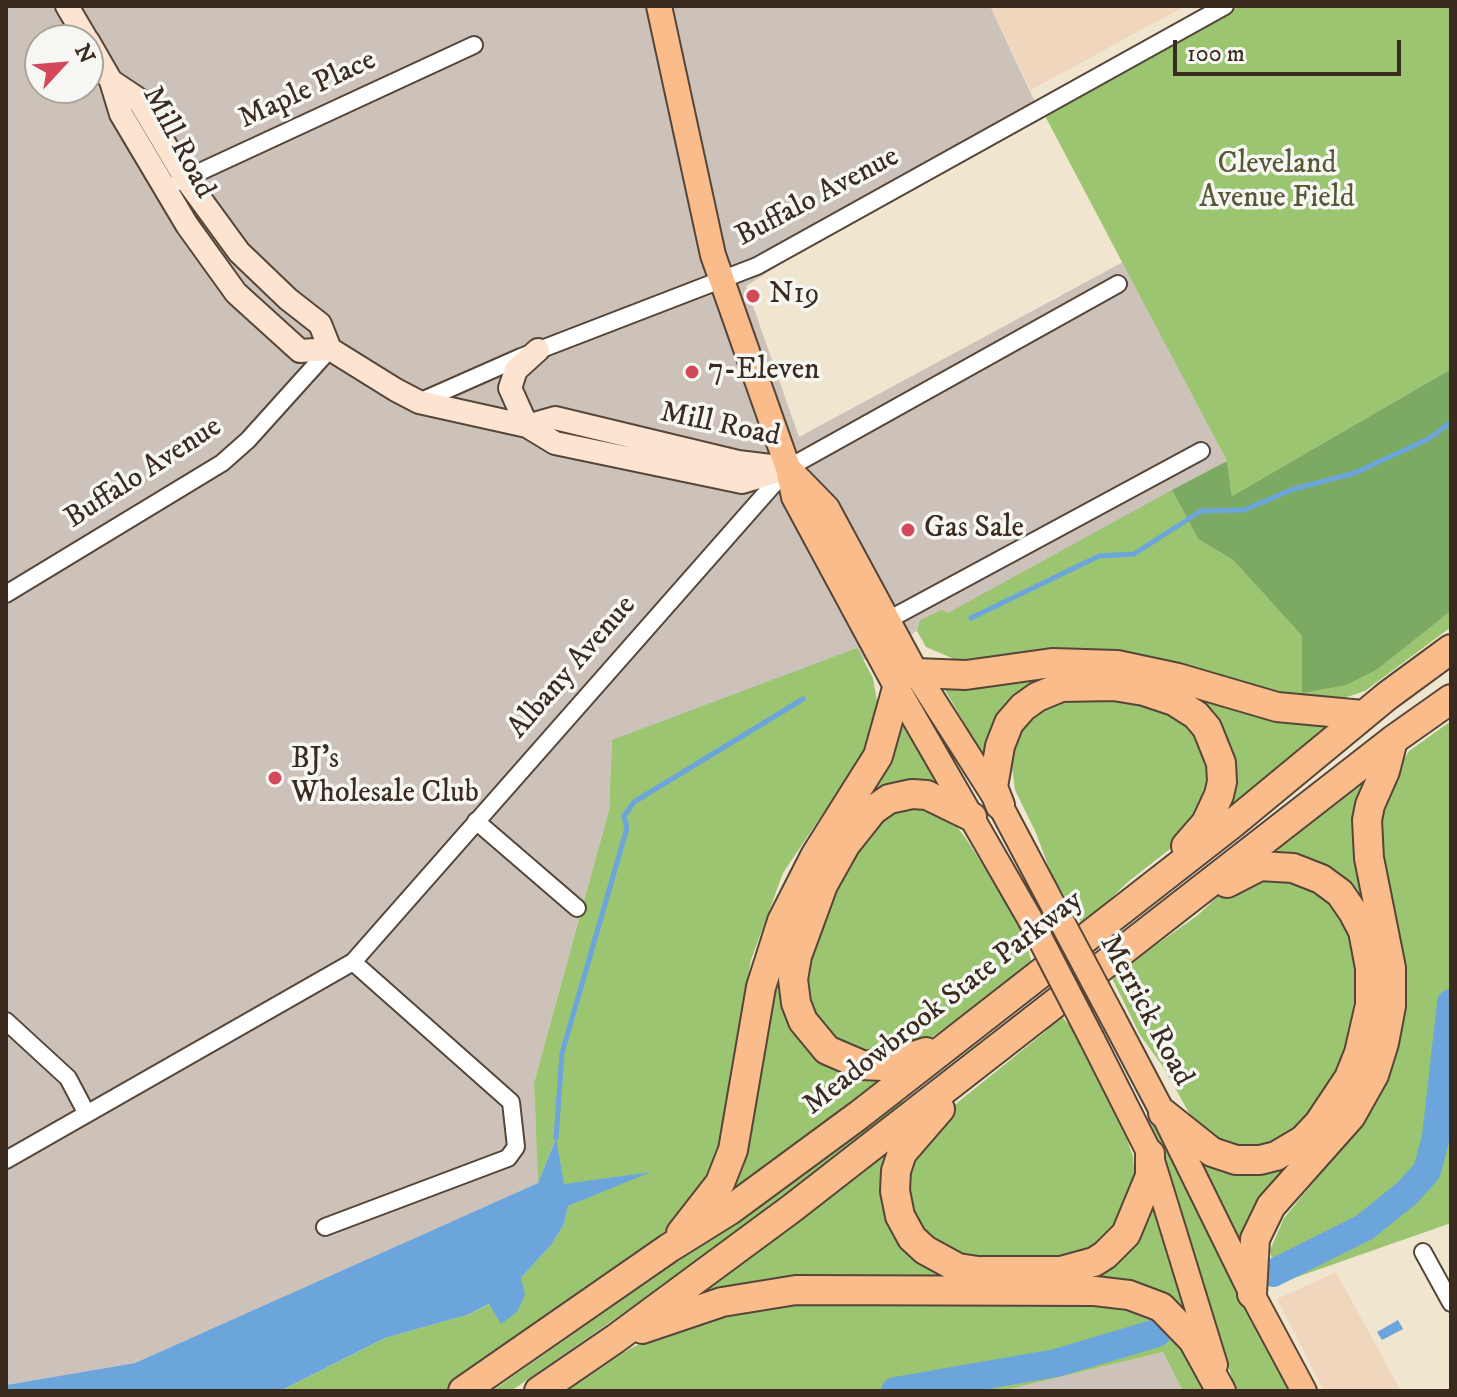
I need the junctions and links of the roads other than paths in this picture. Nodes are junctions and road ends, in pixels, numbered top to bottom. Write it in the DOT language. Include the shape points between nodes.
graph roads {
  1 [pos="67,6"];
  2 [pos="659,6"];
  3 [pos="1225,6"];
  4 [pos="78,24"];
  5 [pos="474,45"];
  6 [pos="104,69"];
  7 [pos="175,184"];
  8 [pos="720,278"];
  9 [pos="1118,284"];
  10 [pos="330,349"];
  11 [pos="538,350"];
  12 [pos="419,402"];
  13 [pos="527,426"];
  14 [pos="1201,451"];
  15 [pos="788,468"];
  16 [pos="6,594"];
  17 [pos="888,620"];
  18 [pos="1451,649"];
  19 [pos="907,681"];
  20 [pos="1451,699"];
  21 [pos="1363,715"];
  22 [pos="1393,740"];
  23 [pos="1000,805"];
  24 [pos="972,817"];
  25 [pos="476,821"];
  26 [pos="1145,891"];
  27 [pos="577,908"];
  28 [pos="1167,915"];
  29 [pos="353,962"];
  30 [pos="6,1021"];
  31 [pos="946,1045"];
  32 [pos="979,1064"];
  33 [pos="1163,1113"];
  34 [pos="87,1114"];
  35 [pos="1150,1154"];
  36 [pos="6,1160"];
  37 [pos="325,1227"];
  38 [pos="669,1248"];
  39 [pos="1423,1252"];
  40 [pos="1252,1294"];
  41 [pos="1451,1303"];
  42 [pos="615,1339"];
  43 [pos="1290,1365"];
  44 [pos="463,1391"];
  45 [pos="539,1391"];
  46 [pos="1222,1391"];
  47 [pos="1296,1391"];
  48 [pos="1304,1391"];
  1 -- 4 [label="main road, Mill Road"];
  2 -- 8 [label="main road, Merrick Road"];
  3 -- 8 [label="street, Buffalo Avenue" via="757,266"];
  5 -- 7 [label="street, Maple Place"];
  6 -- 7 [label="main road, Mill Road" via="111,81 138,99"];
  7 -- 10 [label="main road, Mill Road" via="239,252 320,324"];
  7 -- 10 [label="main road, Mill Road" via="187,225 236,293 300,351"];
  8 -- 11 [label="street, Buffalo Avenue"];
  8 -- 15 [label="main road, Merrick Road"];
  9 -- 15 [label="street, Albany Avenue"];
  10 -- 12 [label="main road, Mill Road"];
  10 -- 16 [label="street, Buffalo Avenue" via="222,463"];
  11 -- 12 [label="street, Buffalo Avenue"];
  11 -- 13 [label="main road" via="516,370 510,388"];
  12 -- 13 [label="main road, Mill Road"];
  13 -- 15 [label="main road, Mill Road" via="555,418 738,462"];
  14 -- 17 [label="street"];
  15 -- 17 [label="main road, Merrick Road" via="827,508"];
  15 -- 19 [label="main road, Merrick Road" via="794,497"];
  15 -- 25 [label="street, Albany Avenue"];
  17 -- 19 [label="main road, Merrick Road"];
  18 -- 21 [label="highway, Meadowbrook State Parkway"];
  19 -- 21 [label="highway" via="1052,663 1117,665 1277,707"];
  19 -- 23 [label="main road, Merrick Road"];
  19 -- 24 [label="main road, Merrick Road"];
  19 -- 38 [label="highway" via="878,756 792,898 761,987 733,1150 720,1183"];
  20 -- 22 [label="highway"];
  21 -- 26 [label="highway, Meadowbrook State Parkway"];
  22 -- 28 [label="highway"];
  22 -- 40 [label="highway" via="1367,820 1369,858 1391,968 1384,1043 1374,1075 1351,1116 1271,1206 1255,1239"];
  23 -- 26 [label="highway" via="993,787 1000,746 1009,723 1037,697 1061,687 1114,686 1174,701 1207,728 1217,748 1222,782 1206,823"];
  23 -- 33 [label="main road, Merrick Road, bridge"];
  24 -- 31 [label="highway" via="927,795 889,799 873,810 823,885 793,979 803,1021 842,1058 882,1066"];
  24 -- 35 [label="main road, Merrick Road, bridge"];
  25 -- 27 [label="street"];
  25 -- 29 [label="street, Albany Avenue"];
  26 -- 31 [label="highway, Meadowbrook State Parkway"];
  28 -- 32 [label="highway"];
  28 -- 33 [label="highway" via="1260,866 1293,868 1321,879 1340,893 1363,931 1370,1005 1349,1078 1319,1123 1276,1156 1236,1160 1212,1152"];
  29 -- 34 [label="street, Albany Avenue"];
  29 -- 37 [label="street" via="511,1102 516,1147 508,1158"];
  30 -- 34 [label="street" via="68,1078"];
  31 -- 38 [label="highway, Meadowbrook State Parkway" via="730,1210"];
  32 -- 35 [label="highway" via="902,1153 896,1171 900,1216 912,1238 940,1260 978,1271 1061,1271 1094,1262 1126,1234 1150,1176"];
  32 -- 42 [label="highway"];
  33 -- 40 [label="main road, Merrick Road"];
  34 -- 36 [label="street, Albany Avenue"];
  35 -- 46 [label="main road, Merrick Road"];
  38 -- 44 [label="highway, Meadowbrook State Parkway"];
  39 -- 41 [label="street"];
  40 -- 43 [label="main road, Merrick Road"];
  42 -- 45 [label="highway"];
  42 -- 46 [label="highway" via="722,1302 796,1290 1095,1291 1129,1295 1161,1307 1193,1340"];
  43 -- 47 [label="main road"];
  43 -- 48 [label="main road, Merrick Road"];
}
